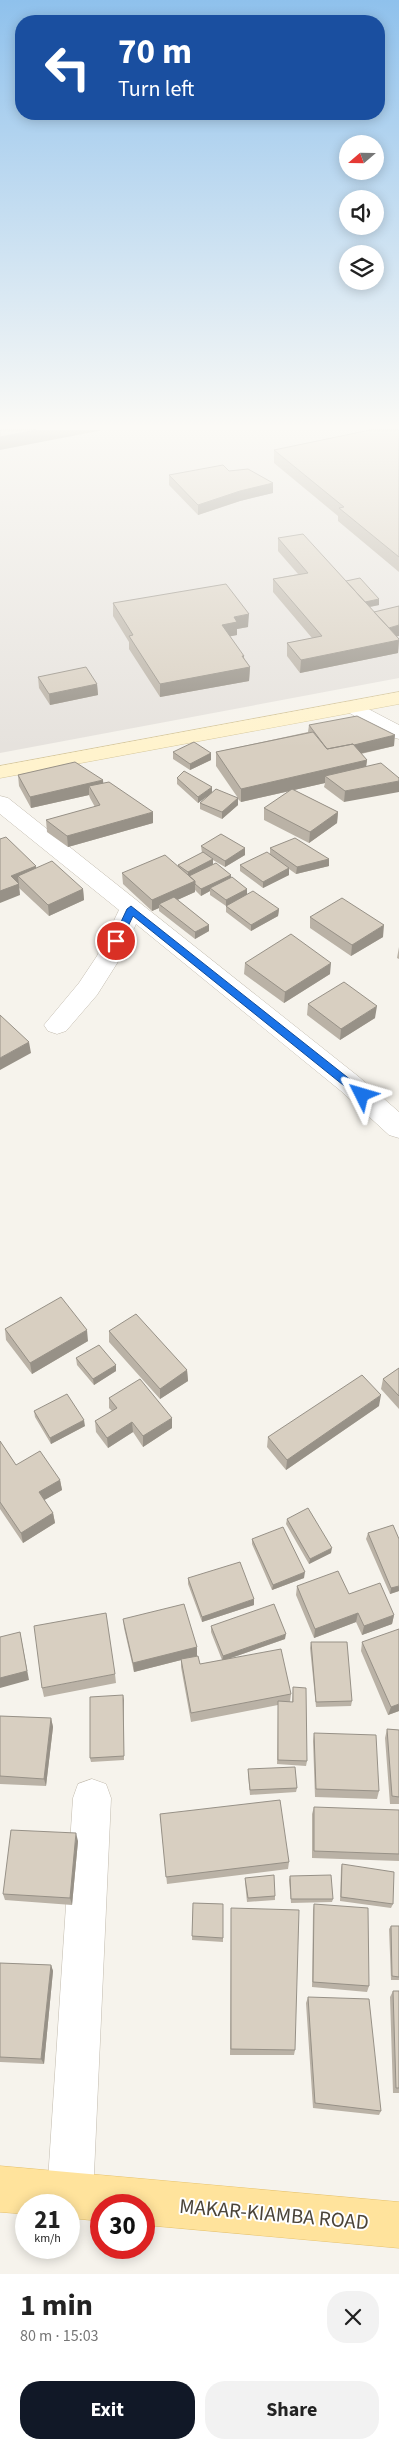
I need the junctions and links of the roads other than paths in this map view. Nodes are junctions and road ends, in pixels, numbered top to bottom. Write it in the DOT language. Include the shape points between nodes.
graph roads {
  1 [pos="399,698"];
  2 [pos="353,707"];
  3 [pos="399,733"];
  4 [pos="0,772"];
  5 [pos="0,803"];
  6 [pos="131,909"];
  7 [pos="57,1025"];
  8 [pos="399,1128"];
  9 [pos="92,1798"];
  10 [pos="0,2189"];
  11 [pos="50,2194"];
  12 [pos="70,2194"];
  13 [pos="80,2197"];
  14 [pos="399,2224"];
  1 -- 2 [label="street"];
  2 -- 3 [label="street"];
  2 -- 4 [label="street"];
  5 -- 6 [label="street"];
  6 -- 7 [label="street" via="109,957 88,989"];
  6 -- 8 [label="street" via="350,1084"];
  9 -- 12 [label="street"];
  10 -- 11 [label="main road, MAKAR-KIAMBA ROAD"];
  13 -- 14 [label="main road, MAKAR-KIAMBA ROAD"];
}
